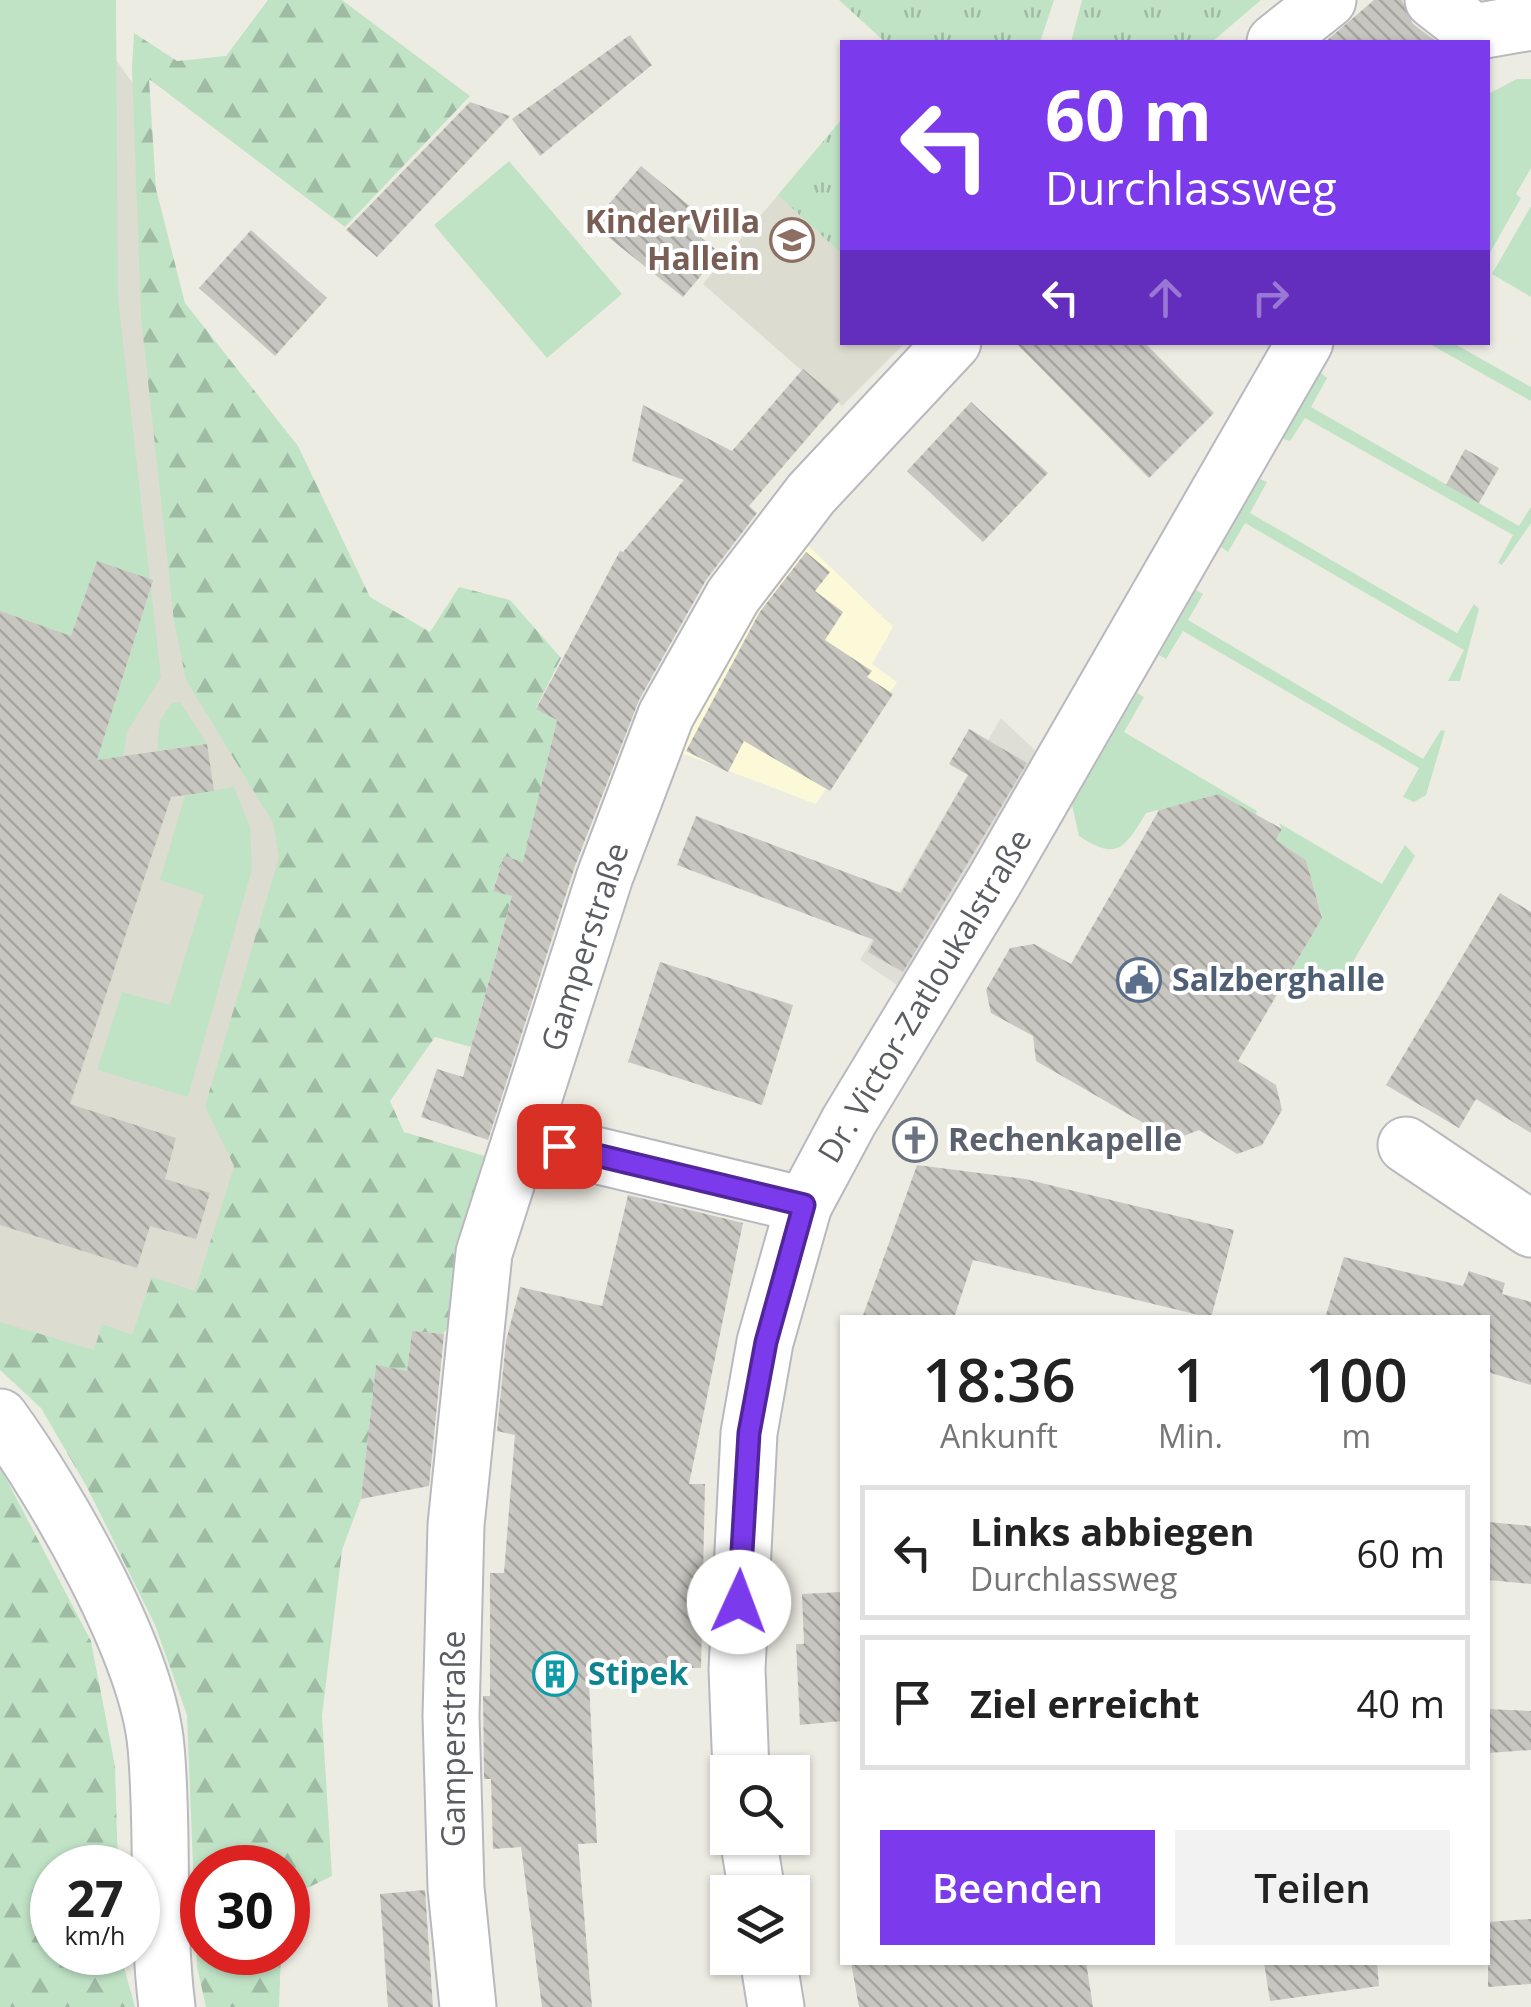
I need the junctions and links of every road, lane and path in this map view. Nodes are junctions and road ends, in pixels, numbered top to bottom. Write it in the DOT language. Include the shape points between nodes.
graph roads {
  1 [pos="1328,0"];
  2 [pos="1531,22"];
  3 [pos="1459,25"];
  4 [pos="1278,40"];
  5 [pos="950,345"];
  6 [pos="1303,345"];
  7 [pos="524,1138"];
  8 [pos="1406,1145"];
  9 [pos="804,1205"];
  10 [pos="1531,1229"];
  11 [pos="0,1417"];
  12 [pos="741,1755"];
  13 [pos="771,1975"];
  14 [pos="167,2007"];
  15 [pos="468,2007"];
  16 [pos="776,2007"];
  1 -- 4 [label="street"];
  2 -- 3 [label="street"];
  5 -- 7 [label="street, Gamperstraße" via="810,494 733,596 666,715 605,876"];
  6 -- 9 [label="street, Dr. Victor-Zatloukalstraße"];
  7 -- 9 [label="street"];
  7 -- 15 [label="street, Gamperstraße" via="484,1253 456,1525 451,1716 456,1888"];
  8 -- 10 [label="street"];
  9 -- 12 [label="street, Dr. Victor-Zatloukalstraße" via="749,1433 737,1669"];
  11 -- 14 [label="street" via="50,1492 145,1687 156,1746 158,1939"];
  13 -- 16 [label="street"];
}
